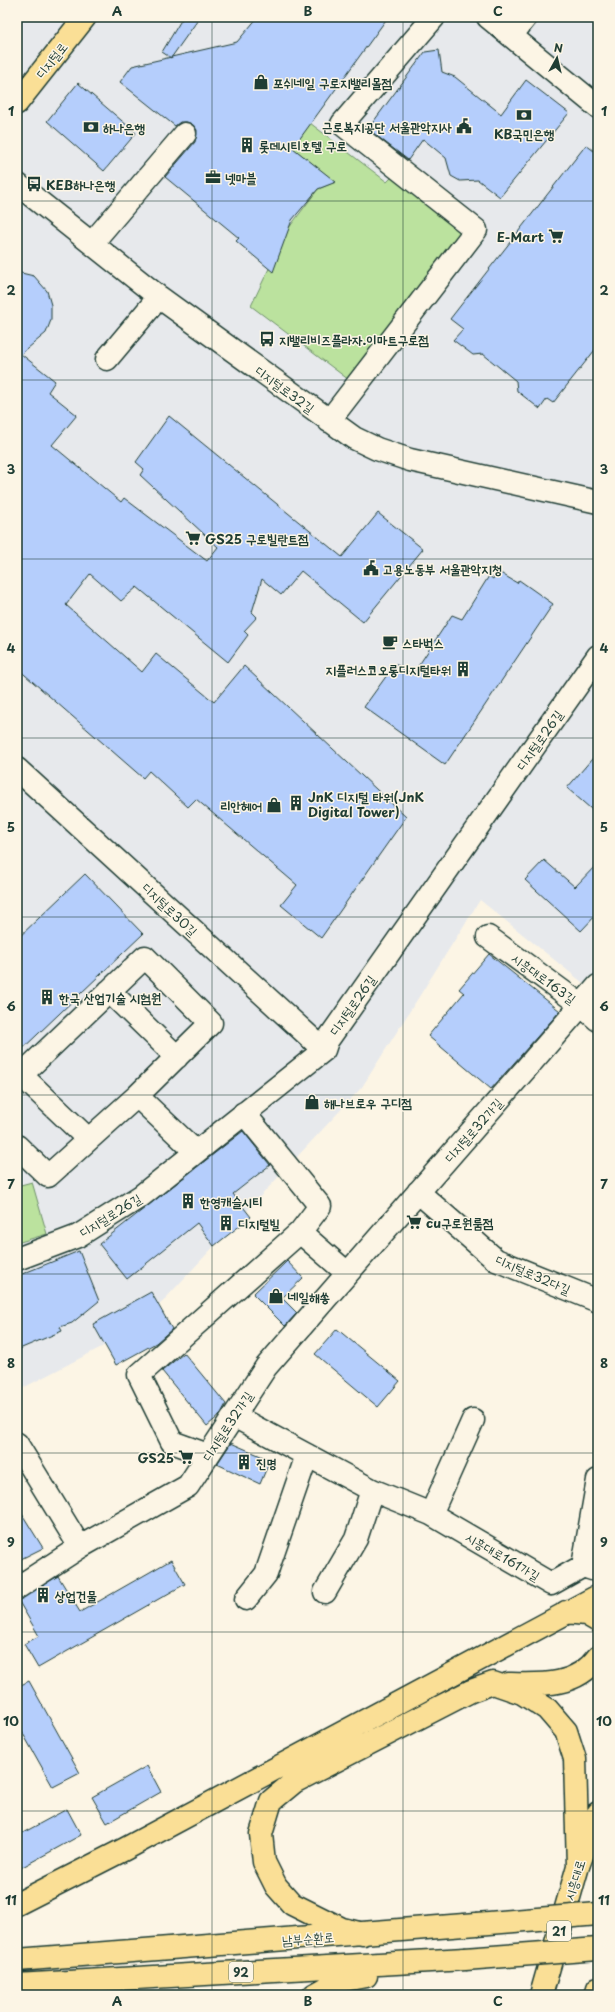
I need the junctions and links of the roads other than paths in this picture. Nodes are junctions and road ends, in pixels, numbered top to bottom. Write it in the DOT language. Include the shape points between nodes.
graph roads {
  1 [pos="85,17"];
  2 [pos="434,17"];
  3 [pos="488,17"];
  4 [pos="526,17"];
  5 [pos="511,36"];
  6 [pos="17,103"];
  7 [pos="598,107"];
  8 [pos="185,134"];
  9 [pos="17,184"];
  10 [pos="92,243"];
  11 [pos="159,297"];
  12 [pos="107,359"];
  13 [pos="329,421"];
  14 [pos="598,502"];
  15 [pos="598,656"];
  16 [pos="17,769"];
  17 [pos="488,937"];
  18 [pos="598,986"];
  19 [pos="109,992"];
  20 [pos="581,1005"];
  21 [pos="598,1020"];
  22 [pos="324,1050"];
  23 [pos="177,1057"];
  24 [pos="19,1077"];
  25 [pos="137,1096"];
  26 [pos="244,1113"];
  27 [pos="88,1139"];
  28 [pos="17,1146"];
  29 [pos="196,1152"];
  30 [pos="418,1192"];
  31 [pos="300,1232"];
  32 [pos="17,1259"];
  33 [pos="347,1273"];
  34 [pos="598,1301"];
  35 [pos="234,1416"];
  36 [pos="473,1420"];
  37 [pos="17,1444"];
  38 [pos="208,1455"];
  39 [pos="307,1455"];
  40 [pos="598,1480"];
  41 [pos="372,1490"];
  42 [pos="430,1514"];
  43 [pos="80,1547"];
  44 [pos="590,1569"];
  45 [pos="17,1588"];
  46 [pos="325,1592"];
  47 [pos="598,1596"];
  48 [pos="246,1599"];
  49 [pos="566,1612"];
  50 [pos="598,1621"];
  51 [pos="598,1657"];
  52 [pos="493,1683"];
  53 [pos="598,1813"];
  54 [pos="578,1866"];
  55 [pos="17,1904"];
  56 [pos="598,1914"];
  57 [pos="363,1934"];
  58 [pos="598,1948"];
  59 [pos="465,1959"];
  60 [pos="17,1960"];
  61 [pos="17,1985"];
  62 [pos="598,1988"];
  63 [pos="17,1993"];
  64 [pos="30,1995"];
  65 [pos="314,1995"];
  66 [pos="541,1995"];
  67 [pos="596,1995"];
  1 -- 6 [label="main road, 디지털로"];
  2 -- 13 [label="street" via="342,124 476,230"];
  3 -- 5 [label="street"];
  4 -- 5 [label="street"];
  5 -- 7 [label="street"];
  8 -- 10 [label="street"];
  9 -- 10 [label="street, 디지털로32길"];
  10 -- 11 [label="street, 디지털로32길"];
  11 -- 12 [label="street"];
  11 -- 13 [label="street, 디지털로32길"];
  13 -- 14 [label="street, 디지털로32길" via="354,438 410,460"];
  15 -- 22 [label="street, 디지털로26길" via="332,1034"];
  16 -- 22 [label="street, 디지털로30길"];
  17 -- 20 [label="street, 시흥대로163길"];
  18 -- 20 [label="street, 디지털로32가길"];
  19 -- 23 [label="street"];
  19 -- 23 [label="street" via="144,957 211,1023"];
  19 -- 24 [label="street"];
  20 -- 21 [label="street, 시흥대로163길"];
  20 -- 30 [label="street, 디지털로32가길"];
  22 -- 26 [label="street, 디지털로26길"];
  23 -- 25 [label="street"];
  24 -- 27 [label="street"];
  25 -- 27 [label="street"];
  25 -- 29 [label="street"];
  26 -- 29 [label="street, 디지털로26길"];
  26 -- 31 [label="street" via="320,1206"];
  27 -- 28 [label="street" via="48,1176"];
  29 -- 32 [label="street, 디지털로26길" via="141,1196 78,1236"];
  30 -- 33 [label="street, 디지털로32가길"];
  30 -- 34 [label="street, 디지털로32다길" via="496,1260"];
  31 -- 33 [label="street"];
  31 -- 38 [label="street" via="139,1374 172,1442"];
  33 -- 35 [label="street, 디지털로32가길" via="266,1367"];
  35 -- 38 [label="street, 디지털로32가길"];
  35 -- 39 [label="street, 시흥대로161가길"];
  36 -- 42 [label="street"];
  37 -- 43 [label="street"];
  38 -- 43 [label="street, 디지털로32가길" via="188,1486"];
  39 -- 41 [label="street, 시흥대로161가길"];
  39 -- 48 [label="street" via="266,1574"];
  40 -- 44 [label="street"];
  41 -- 42 [label="street, 시흥대로161가길"];
  41 -- 46 [label="street" via="356,1539"];
  42 -- 44 [label="street, 시흥대로161가길" via="551,1584"];
  43 -- 45 [label="street, 디지털로32가길"];
  47 -- 49 [label="main road"];
  49 -- 50 [label="main road" via="586,1614"];
  49 -- 55 [label="main road" via="125,1849"];
  51 -- 52 [label="main road" via="592,1665 570,1680 545,1685"];
  52 -- 54 [label="main road" via="522,1693 541,1705 566,1731 575,1759"];
  52 -- 57 [label="main road" via="471,1691 294,1782 270,1801 261,1834 264,1862 276,1886 292,1904 342,1929"];
  53 -- 54 [label="main road, 시흥대로 / 21"];
  54 -- 66 [label="main road, 시흥대로 / 21"];
  56 -- 57 [label="main road, 남부순환로 / 92, bridge"];
  57 -- 60 [label="main road, 남부순환로 / 92"];
  58 -- 59 [label="main road, 92, bridge"];
  59 -- 61 [label="main road, 92"];
  59 -- 65 [label="main road" via="339,1981"];
  62 -- 67 [label="main road"];
  63 -- 64 [label="main road"];
}
